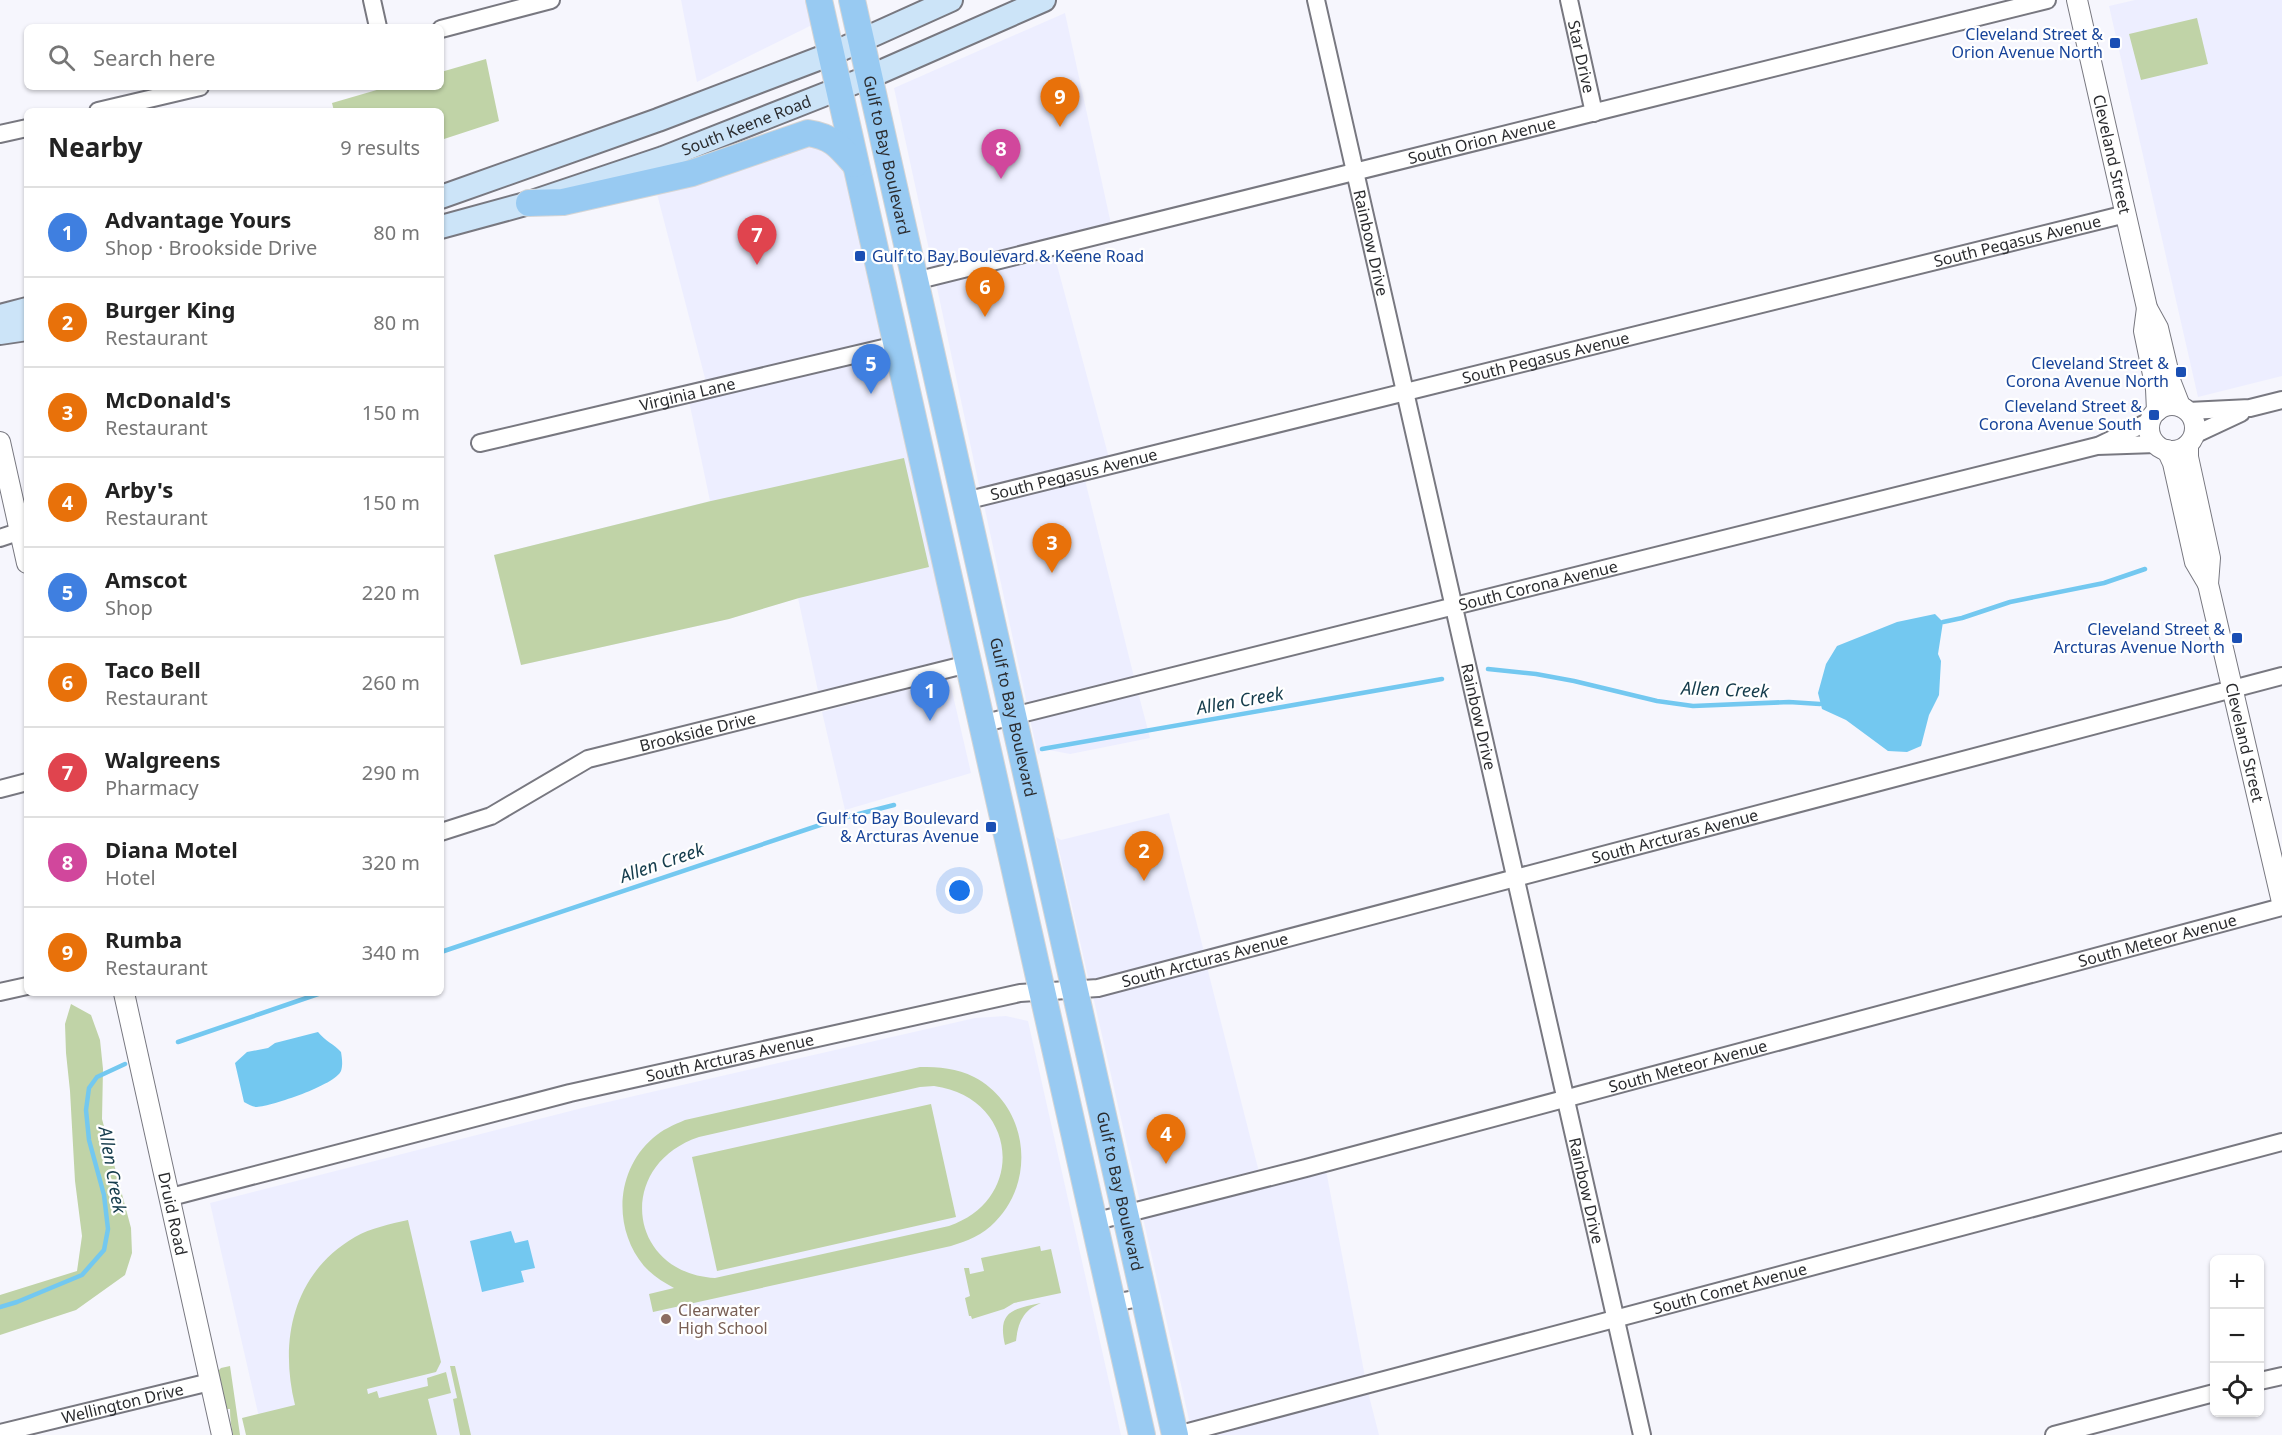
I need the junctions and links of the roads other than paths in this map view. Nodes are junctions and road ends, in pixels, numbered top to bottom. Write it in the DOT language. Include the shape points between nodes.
graph roads {
  1 [pos="372,0"];
  2 [pos="551,0"];
  3 [pos="819,0"];
  4 [pos="852,0"];
  5 [pos="951,0"];
  6 [pos="1044,0"];
  7 [pos="1316,0"];
  8 [pos="1569,0"];
  9 [pos="2047,0"];
  10 [pos="2077,0"];
  11 [pos="377,24"];
  12 [pos="444,28"];
  13 [pos="860,41"];
  14 [pos="831,54"];
  15 [pos="869,77"];
  16 [pos="839,88"];
  17 [pos="187,90"];
  18 [pos="111,108"];
  19 [pos="1594,113"];
  20 [pos="24,129"];
  21 [pos="0,134"];
  22 [pos="856,165"];
  23 [pos="1355,172"];
  24 [pos="444,196"];
  25 [pos="529,204"];
  26 [pos="2126,214"];
  27 [pos="444,226"];
  28 [pos="915,281"];
  29 [pos="2147,308"];
  30 [pos="24,310"];
  31 [pos="0,316"];
  32 [pos="24,329"];
  33 [pos="0,333"];
  34 [pos="896,345"];
  35 [pos="1406,392"];
  36 [pos="2282,400"];
  37 [pos="2184,408"];
  38 [pos="2250,408"];
  39 [pos="2154,416"];
  40 [pos="2191,440"];
  41 [pos="0,442"];
  42 [pos="480,442"];
  43 [pos="2097,447"];
  44 [pos="2161,447"];
  45 [pos="965,501"];
  46 [pos="23,530"];
  47 [pos="0,538"];
  48 [pos="2208,584"];
  49 [pos="1454,605"];
  50 [pos="968,664"];
  51 [pos="2282,676"];
  52 [pos="2232,689"];
  53 [pos="1013,715"];
  54 [pos="981,724"];
  55 [pos="24,783"];
  56 [pos="0,789"];
  57 [pos="444,831"];
  58 [pos="1515,879"];
  59 [pos="2282,902"];
  60 [pos="2282,907"];
  61 [pos="24,987"];
  62 [pos="1075,990"];
  63 [pos="0,992"];
  64 [pos="1042,992"];
  65 [pos="125,996"];
  66 [pos="1566,1098"];
  67 [pos="2282,1142"];
  68 [pos="171,1197"];
  69 [pos="1126,1214"];
  70 [pos="1093,1222"];
  71 [pos="1145,1298"];
  72 [pos="1113,1303"];
  73 [pos="1616,1320"];
  74 [pos="2282,1376"];
  75 [pos="2264,1381"];
  76 [pos="210,1382"];
  77 [pos="2210,1394"];
  78 [pos="0,1434"];
  79 [pos="222,1435"];
  80 [pos="1142,1435"];
  81 [pos="1176,1435"];
  82 [pos="1642,1435"];
  83 [pos="2054,1435"];
  1 -- 11 [label="street"];
  2 -- 12 [label="street"];
  3 -- 14 [label="main road, Gulf to Bay Boulevard"];
  4 -- 13 [label="main road, Gulf to Bay Boulevard"];
  5 -- 13 [label="main road"];
  6 -- 15 [label="main road, South Keene Road"];
  7 -- 23 [label="street, Rainbow Drive"];
  8 -- 19 [label="street, Star Drive"];
  9 -- 19 [label="street, South Orion Avenue"];
  10 -- 26 [label="street, Cleveland Street"];
  13 -- 14 [label="main road"];
  13 -- 15 [label="main road, Gulf to Bay Boulevard"];
  14 -- 16 [label="main road, Gulf to Bay Boulevard"];
  14 -- 24 [label="main road"];
  15 -- 16 [label="main road, South Keene Road"];
  15 -- 28 [label="main road, Gulf to Bay Boulevard"];
  16 -- 22 [label="main road, Gulf to Bay Boulevard"];
  16 -- 25 [label="main road, South Keene Road" via="663,158"];
  17 -- 18 [label="street"];
  19 -- 23 [label="street, South Orion Avenue"];
  20 -- 21 [label="street"];
  22 -- 25 [label="main road" via="836,143 808,133 692,172 563,201"];
  22 -- 34 [label="main road, Gulf to Bay Boulevard"];
  23 -- 28 [label="street, South Orion Avenue"];
  23 -- 35 [label="street, Rainbow Drive"];
  25 -- 27 [label="main road, South Keene Road"];
  26 -- 29 [label="street, Cleveland Street"];
  26 -- 35 [label="street, South Pegasus Avenue"];
  28 -- 45 [label="main road, Gulf to Bay Boulevard"];
  29 -- 37 [label="street, Cleveland Street" via="2158,328 2171,383"];
  29 -- 39 [label="street, Cleveland Street" via="2144,331 2156,389"];
  30 -- 31 [label="main road"];
  32 -- 33 [label="main road"];
  34 -- 42 [label="street, Virginia Lane"];
  34 -- 50 [label="main road, Gulf to Bay Boulevard"];
  35 -- 45 [label="street, South Pegasus Avenue"];
  35 -- 49 [label="street, Rainbow Drive"];
  36 -- 38 [label="street"];
  37 -- 38 [label="street"];
  37 -- 39 [label="street" via="2167,405"];
  37 -- 40 [label="street" via="2195,422"];
  38 -- 40 [label="street"];
  39 -- 43 [label="street, South Corona Avenue"];
  39 -- 44 [label="street" via="2150,433"];
  40 -- 44 [label="street" via="2174,451"];
  40 -- 48 [label="street, Cleveland Street" via="2188,458 2210,558"];
  41 -- 46 [label="street"];
  43 -- 44 [label="street, South Corona Avenue"];
  43 -- 49 [label="street, South Corona Avenue"];
  44 -- 48 [label="street, Cleveland Street" via="2173,463 2195,562"];
  45 -- 53 [label="main road, Gulf to Bay Boulevard"];
  46 -- 47 [label="street"];
  48 -- 52 [label="street, Cleveland Street"];
  49 -- 53 [label="street, South Corona Avenue"];
  49 -- 58 [label="street, Rainbow Drive"];
  50 -- 54 [label="main road, Gulf to Bay Boulevard"];
  50 -- 57 [label="street, Brookside Drive" via="588,759 491,816"];
  51 -- 52 [label="street, South Arcturas Avenue"];
  52 -- 58 [label="street, South Arcturas Avenue"];
  52 -- 59 [label="street, Cleveland Street"];
  53 -- 54 [label="street, South Corona Avenue"];
  53 -- 62 [label="main road, Gulf to Bay Boulevard"];
  54 -- 64 [label="main road, Gulf to Bay Boulevard"];
  55 -- 56 [label="street"];
  58 -- 62 [label="street, South Arcturas Avenue" via="1098,988"];
  58 -- 66 [label="street, Rainbow Drive"];
  60 -- 66 [label="street, South Meteor Avenue"];
  61 -- 63 [label="street"];
  62 -- 64 [label="street, South Arcturas Avenue"];
  62 -- 69 [label="main road, Gulf to Bay Boulevard"];
  64 -- 68 [label="street, South Arcturas Avenue" via="1020,993 570,1094"];
  64 -- 70 [label="main road, Gulf to Bay Boulevard"];
  65 -- 68 [label="street, Druid Road"];
  66 -- 69 [label="street, South Meteor Avenue"];
  66 -- 73 [label="street, Rainbow Drive"];
  67 -- 73 [label="street, South Comet Avenue"];
  68 -- 76 [label="street, Druid Road"];
  69 -- 70 [label="street, South Meteor Avenue"];
  69 -- 71 [label="main road, Gulf to Bay Boulevard"];
  70 -- 72 [label="main road, Gulf to Bay Boulevard"];
  71 -- 72 [label="street"];
  71 -- 81 [label="main road, Gulf to Bay Boulevard"];
  72 -- 80 [label="main road, Gulf to Bay Boulevard"];
  73 -- 81 [label="street, South Comet Avenue"];
  73 -- 82 [label="street, Rainbow Drive"];
  74 -- 75 [label="street"];
  76 -- 78 [label="street, Wellington Drive"];
  76 -- 79 [label="street, Druid Road"];
  77 -- 83 [label="street"];
}
